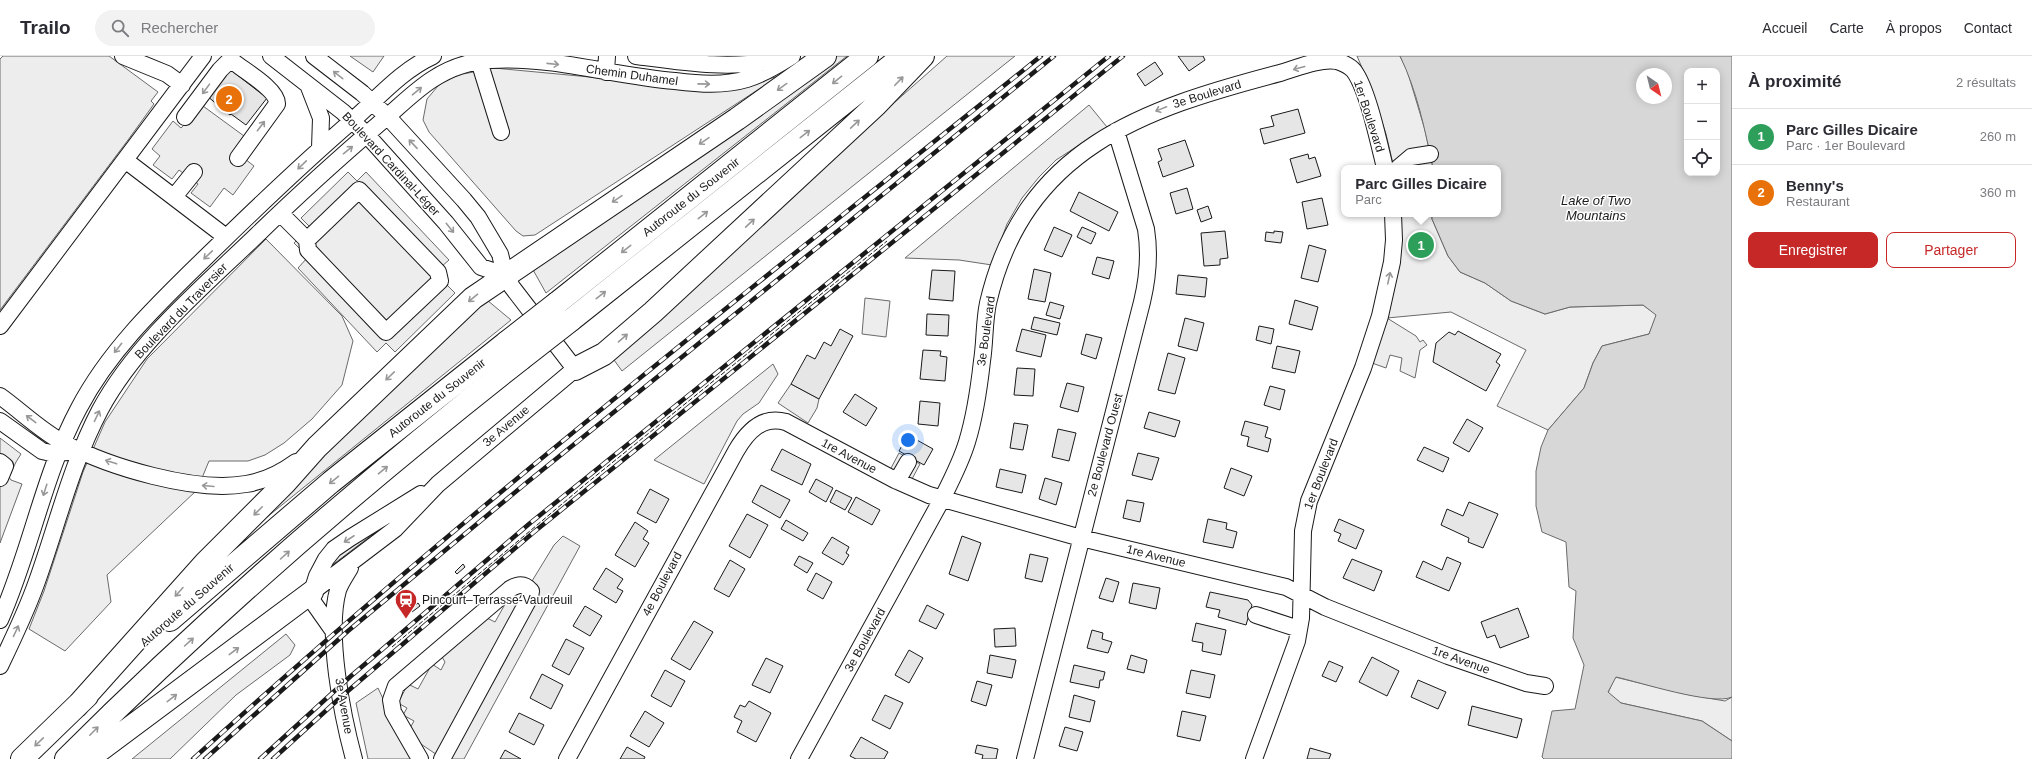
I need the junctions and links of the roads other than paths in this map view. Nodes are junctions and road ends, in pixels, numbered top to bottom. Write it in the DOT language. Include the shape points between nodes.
graph roads {
  1 [pos="123,56"];
  2 [pos="204,56"];
  3 [pos="271,56"];
  4 [pos="314,56"];
  5 [pos="433,56"];
  6 [pos="636,56"];
  7 [pos="792,56"];
  8 [pos="825,56"];
  9 [pos="867,56"];
  10 [pos="904,56"];
  11 [pos="923,56"];
  12 [pos="479,61"];
  13 [pos="583,62"];
  14 [pos="606,64"];
  15 [pos="1349,67"];
  16 [pos="307,84"];
  17 [pos="182,85"];
  18 [pos="372,102"];
  19 [pos="388,116"];
  20 [pos="185,117"];
  21 [pos="352,120"];
  22 [pos="1116,131"];
  23 [pos="501,132"];
  24 [pos="366,134"];
  25 [pos="320,148"];
  26 [pos="1430,154"];
  27 [pos="238,158"];
  28 [pos="125,160"];
  29 [pos="1384,165"];
  30 [pos="1402,165"];
  31 [pos="194,172"];
  32 [pos="174,197"];
  33 [pos="280,213"];
  34 [pos="1393,217"];
  35 [pos="226,237"];
  36 [pos="307,240"];
  37 [pos="505,275"];
  38 [pos="0,326"];
  39 [pos="514,351"];
  40 [pos="575,369"];
  41 [pos="0,396"];
  42 [pos="769,420"];
  43 [pos="0,421"];
  44 [pos="317,447"];
  45 [pos="60,448"];
  46 [pos="81,451"];
  47 [pos="0,462"];
  48 [pos="908,462"];
  49 [pos="0,478"];
  50 [pos="897,481"];
  51 [pos="438,484"];
  52 [pos="942,499"];
  53 [pos="1081,538"];
  54 [pos="355,560"];
  55 [pos="312,592"];
  56 [pos="1301,595"];
  57 [pos="1256,615"];
  58 [pos="0,620"];
  59 [pos="332,629"];
  60 [pos="1299,629"];
  61 [pos="0,666"];
  62 [pos="1545,686"];
  63 [pos="78,706"];
  64 [pos="22,759"];
  65 [pos="66,759"];
  66 [pos="88,759"];
  67 [pos="354,759"];
  68 [pos="420,759"];
  69 [pos="442,759"];
  70 [pos="567,759"];
  71 [pos="799,759"];
  72 [pos="1024,759"];
  73 [pos="1254,759"];
  1 -- 17 [label="street" via="167,74"];
  2 -- 17 [label="street"];
  3 -- 16 [label="street, Boulevard Cardinal-Léger"];
  18 -- 4 [label="street, one-way"];
  5 -- 18 [label="street" via="415,66"];
  6 -- 7 [label="street, Chemin Duhamel" via="723,65 757,63"];
  14 -- 7 [label="street, Chemin Duhamel, one-way" via="688,83 723,83 758,75"];
  8 -- 37 [label="highway, one-way" via="737,119"];
  9 -- 39 [label="highway, Autoroute du Souvenir, one-way, bridge" via="557,303"];
  39 -- 10 [label="highway, Autoroute du Souvenir, one-way, bridge" via="570,320"];
  40 -- 11 [label="highway, one-way" via="604,354 653,312 876,105"];
  12 -- 13 [label="street, Chemin Duhamel, one-way"];
  19 -- 12 [label="street, Chemin Duhamel, one-way" via="434,78"];
  12 -- 23 [label="street"];
  13 -- 14 [label="street, Chemin Duhamel"];
  15 -- 22 [label="street, 3e Boulevard, one-way" via="1336,61 1277,73 1162,108"];
  15 -- 29 [label="street, 1er Boulevard" via="1360,83"];
  16 -- 21 [label="street, Boulevard Cardinal-Léger"];
  16 -- 25 [label="street" via="319,112"];
  17 -- 28 [label="street"];
  18 -- 19 [label="street"];
  18 -- 21 [label="street, Boulevard du Traversier"];
  19 -- 24 [label="street, Boulevard du Traversier"];
  37 -- 19 [label="street, one-way" via="500,254 478,217"];
  27 -- 20 [label="street, one-way" via="277,104 276,96 271,90 235,63 228,62"];
  21 -- 24 [label="street, Boulevard Cardinal-Léger"];
  21 -- 25 [label="street, Boulevard du Traversier"];
  22 -- 52 [label="street, 3e Boulevard" via="1075,158 1050,180 1012,237 988,303 976,407 969,435"];
  22 -- 53 [label="street, 2e Boulevard Ouest" via="1146,229 1149,271"];
  33 -- 24 [label="street, Boulevard du Traversier, one-way"];
  24 -- 37 [label="street, Boulevard Cardinal-Léger, one-way" via="446,223 481,267"];
  25 -- 35 [label="street, Boulevard du Traversier, one-way"];
  26 -- 30 [label="street" via="1411,158"];
  28 -- 32 [label="street"];
  28 -- 38 [label="street"];
  31 -- 32 [label="street"];
  32 -- 35 [label="street"];
  33 -- 36 [label="street"];
  46 -- 33 [label="street, Boulevard du Traversier, one-way" via="101,409 133,361 189,301"];
  56 -- 34 [label="street, 1er Boulevard, one-way" via="1303,531 1309,501 1363,368 1380,316 1392,262"];
  35 -- 45 [label="street, Boulevard du Traversier, one-way" via="157,305 121,345 87,393"];
  36 -- 36 [label="street" via="308,250 386,332 440,281 438,272 359,190"];
  37 -- 40 [label="street"];
  37 -- 44 [label="highway, one-way" via="465,306"];
  39 -- 63 [label="highway, Autoroute du Souvenir, one-way" via="300,508 189,604"];
  65 -- 39 [label="highway, Autoroute du Souvenir, one-way" via="184,647"];
  40 -- 51 [label="street, 3e Avenue"];
  45 -- 41 [label="street, one-way"];
  42 -- 50 [label="street, 1re Avenue" via="786,422"];
  42 -- 70 [label="street, 4e Boulevard" via="749,432 736,451"];
  43 -- 45 [label="street" via="35,447 47,452"];
  44 -- 46 [label="street, one-way" via="290,467 270,477 247,484 218,486 156,476"];
  44 -- 63 [label="highway, one-way" via="205,563"];
  45 -- 46 [label="street"];
  45 -- 58 [label="street, Boulevard du Traversier, one-way" via="26,552"];
  61 -- 46 [label="street, Boulevard du Traversier, one-way" via="36,587"];
  47 -- 49 [label="street" via="5,466"];
  48 -- 50 [label="street"];
  50 -- 52 [label="street, 1re Avenue"];
  51 -- 54 [label="street, 3e Avenue" via="395,529"];
  51 -- 55 [label="street, 3e Avenue, one-way" via="334,550 320,568"];
  52 -- 53 [label="street, 1re Avenue"];
  52 -- 71 [label="street, 3e Boulevard"];
  53 -- 56 [label="street, 1re Avenue" via="1286,587"];
  53 -- 72 [label="street, 2e Boulevard Ouest"];
  54 -- 55 [label="street, 3e Avenue"];
  54 -- 59 [label="street, 3e Avenue" via="339,588"];
  55 -- 59 [label="street, 3e Avenue" via="313,602"];
  66 -- 55 [label="highway, one-way"];
  56 -- 60 [label="street, 1er Boulevard"];
  56 -- 62 [label="street, 1re Avenue" via="1448,656 1526,683"];
  57 -- 60 [label="street"];
  59 -- 67 [label="street, 3e Avenue"];
  60 -- 73 [label="street, 1er Boulevard" via="1290,663"];
  63 -- 64 [label="highway, Autoroute du Souvenir, one-way"];
  68 -- 69 [label="street" via="393,712 391,700 396,686 510,589 520,584 524,585 531,591 530,597"];
}
